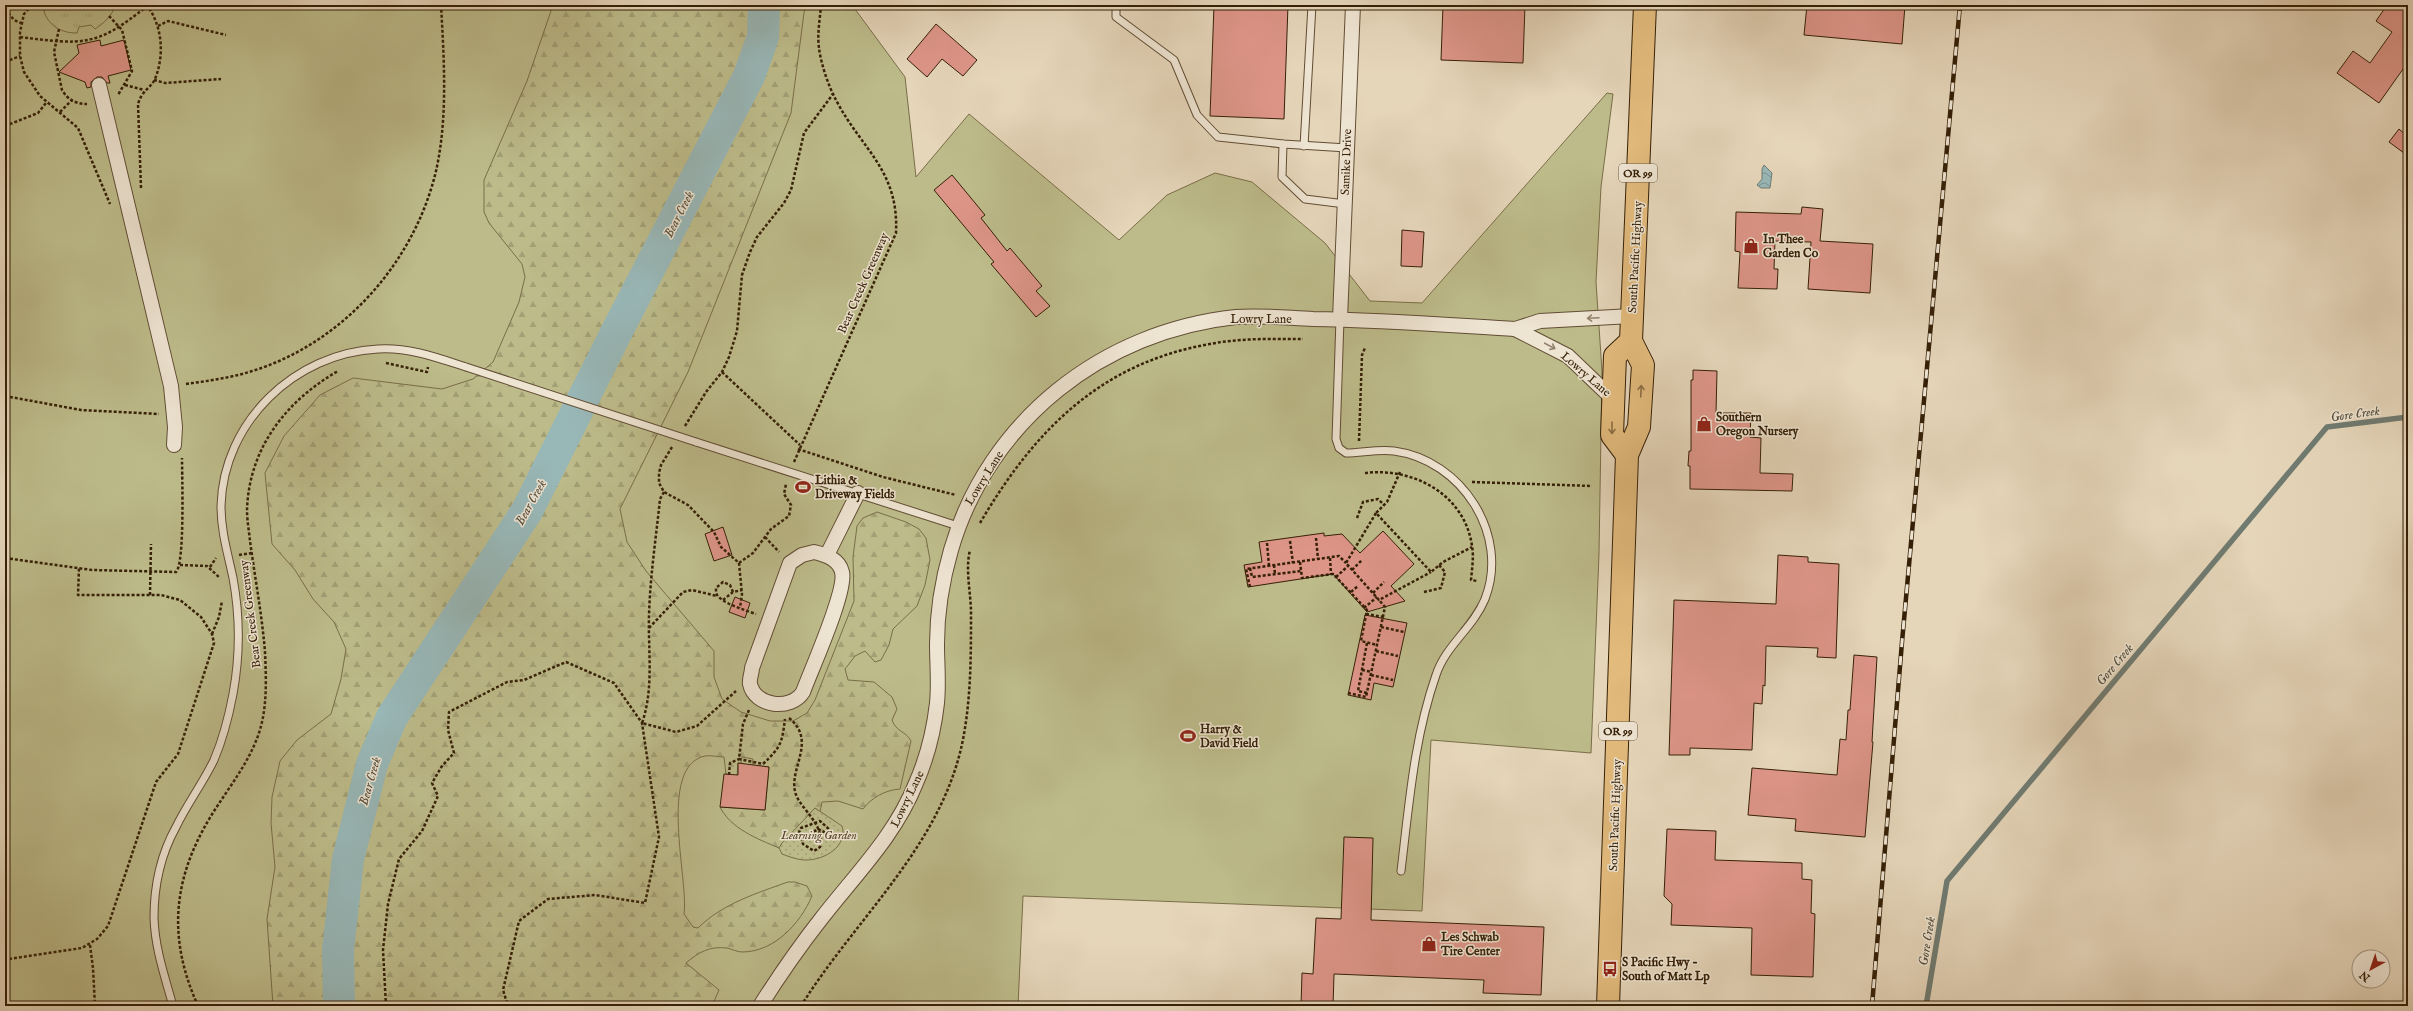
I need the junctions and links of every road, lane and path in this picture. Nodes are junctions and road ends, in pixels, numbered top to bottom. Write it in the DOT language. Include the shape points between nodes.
graph roads {
  1 [pos="32,5"];
  2 [pos="147,5"];
  3 [pos="441,5"];
  4 [pos="821,5"];
  5 [pos="1116,5"];
  6 [pos="1312,5"];
  7 [pos="1353,5"];
  8 [pos="1645,5"];
  9 [pos="5,9"];
  10 [pos="21,23"];
  11 [pos="158,26"];
  12 [pos="226,36"];
  13 [pos="20,37"];
  14 [pos="20,56"];
  15 [pos="5,62"];
  16 [pos="221,79"];
  17 [pos="154,80"];
  18 [pos="99,85"];
  19 [pos="125,85"];
  20 [pos="144,90"];
  21 [pos="833,94"];
  22 [pos="72,100"];
  23 [pos="46,102"];
  24 [pos="60,112"];
  25 [pos="5,126"];
  26 [pos="1284,144"];
  27 [pos="1304,146"];
  28 [pos="1347,148"];
  29 [pos="142,191"];
  30 [pos="1345,204"];
  31 [pos="111,206"];
  32 [pos="1632,316"];
  33 [pos="1340,319"];
  34 [pos="1515,329"];
  35 [pos="1303,339"];
  36 [pos="1631,341"];
  37 [pos="1365,348"];
  38 [pos="382,362"];
  39 [pos="344,369"];
  40 [pos="427,372"];
  41 [pos="722,372"];
  42 [pos="171,386"];
  43 [pos="5,396"];
  44 [pos="1613,398"];
  45 [pos="174,413"];
  46 [pos="682,432"];
  47 [pos="1359,442"];
  48 [pos="800,444"];
  49 [pos="673,445"];
  50 [pos="178,448"];
  51 [pos="798,449"];
  52 [pos="1627,455"];
  53 [pos="796,457"];
  54 [pos="1400,472"];
  55 [pos="1365,473"];
  56 [pos="785,486"];
  57 [pos="1592,486"];
  58 [pos="1463,489"];
  59 [pos="664,492"];
  60 [pos="858,493"];
  61 [pos="956,495"];
  62 [pos="1450,501"];
  63 [pos="1384,506"];
  64 [pos="1376,513"];
  65 [pos="1357,518"];
  66 [pos="979,524"];
  67 [pos="958,526"];
  68 [pos="765,537"];
  69 [pos="1316,538"];
  70 [pos="1290,541"];
  71 [pos="1267,543"];
  72 [pos="151,544"];
  73 [pos="1472,547"];
  74 [pos="970,548"];
  75 [pos="778,551"];
  76 [pos="828,555"];
  77 [pos="5,558"];
  78 [pos="1330,558"];
  79 [pos="1318,559"];
  80 [pos="1362,560"];
  81 [pos="1300,562"];
  82 [pos="739,563"];
  83 [pos="1293,563"];
  84 [pos="1347,564"];
  85 [pos="180,565"];
  86 [pos="1274,565"];
  87 [pos="1439,565"];
  88 [pos="1269,566"];
  89 [pos="79,568"];
  90 [pos="1250,568"];
  91 [pos="1352,570"];
  92 [pos="1301,571"];
  93 [pos="150,572"];
  94 [pos="1431,572"];
  95 [pos="1275,574"];
  96 [pos="1331,574"];
  97 [pos="1336,577"];
  98 [pos="1384,582"];
  99 [pos="1489,584"];
  100 [pos="221,586"];
  101 [pos="1358,586"];
  102 [pos="1250,587"];
  103 [pos="742,590"];
  104 [pos="733,592"];
  105 [pos="1351,592"];
  106 [pos="1424,592"];
  107 [pos="1373,593"];
  108 [pos="150,595"];
  109 [pos="717,596"];
  110 [pos="222,598"];
  111 [pos="1378,598"];
  112 [pos="723,600"];
  113 [pos="740,608"];
  114 [pos="1364,608"];
  115 [pos="1366,614"];
  116 [pos="1384,617"];
  117 [pos="769,619"];
  118 [pos="1381,627"];
  119 [pos="649,628"];
  120 [pos="1404,632"];
  121 [pos="212,634"];
  122 [pos="1367,643"];
  123 [pos="1377,645"];
  124 [pos="1376,651"];
  125 [pos="1398,656"];
  126 [pos="1362,670"];
  127 [pos="1371,673"];
  128 [pos="1393,680"];
  129 [pos="753,688"];
  130 [pos="1348,693"];
  131 [pos="1367,693"];
  132 [pos="642,723"];
  133 [pos="740,760"];
  134 [pos="729,775"];
  135 [pos="815,823"];
  136 [pos="826,825"];
  137 [pos="818,829"];
  138 [pos="822,830"];
  139 [pos="802,840"];
  140 [pos="1401,871"];
  141 [pos="90,945"];
  142 [pos="9,958"];
  143 [pos="95,1006"];
  144 [pos="173,1006"];
  145 [pos="198,1006"];
  146 [pos="386,1006"];
  147 [pos="508,1006"];
  148 [pos="760,1006"];
  149 [pos="801,1006"];
  150 [pos="1608,1006"];
  1 -- 10 [label="path"];
  2 -- 11 [label="path"];
  2 -- 13 [label="path" via="108,34 80,42"];
  3 -- 42 [label="path" via="442,117 436,170 417,225 392,270 356,310 301,349 248,372"];
  4 -- 21 [label="path, Bear Creek Greenway" via="819,47"];
  5 -- 26 [label="lane" via="1116,17 1174,60 1197,115 1218,137"];
  6 -- 27 [label="lane"];
  7 -- 28 [label="street, Samike Drive"];
  8 -- 32 [label="main road, South Pacific Highway / OR 99"];
  9 -- 10 [label="path" via="14,20"];
  10 -- 13 [label="path"];
  11 -- 12 [label="path" via="168,21"];
  11 -- 17 [label="path" via="159,58"];
  13 -- 14 [label="path"];
  14 -- 15 [label="path"];
  14 -- 23 [label="path" via="24,72"];
  16 -- 17 [label="path" via="165,83"];
  17 -- 20 [label="path"];
  18 -- 42 [label="street"];
  19 -- 20 [label="path"];
  20 -- 29 [label="path" via="138,104"];
  21 -- 41 [label="path" via="804,133 791,190 757,237 750,252 738,297 737,330"];
  21 -- 48 [label="path, Bear Creek Greenway" via="890,184 897,211 896,233"];
  22 -- 24 [label="path"];
  23 -- 24 [label="path"];
  23 -- 25 [label="path" via="38,113"];
  24 -- 31 [label="path" via="78,128"];
  26 -- 27 [label="lane"];
  26 -- 30 [label="lane" via="1282,177 1305,199"];
  27 -- 28 [label="lane"];
  28 -- 30 [label="street, Samike Drive"];
  30 -- 33 [label="street, Samike Drive"];
  32 -- 34 [label="street, Lowry Lane, one-way" via="1540,321"];
  32 -- 36 [label="main road, South Pacific Highway / OR 99"];
  33 -- 34 [label="street, Lowry Lane"];
  33 -- 58 [label="lane" via="1336,439 1339,448 1346,453 1394,451 1414,457 1434,465"];
  33 -- 67 [label="street, Lowry Lane" via="1240,317 1204,322 1152,337 1095,362 1055,392 1014,432 970,497"];
  34 -- 44 [label="street, Lowry Lane, one-way" via="1568,356"];
  35 -- 66 [label="path" via="1239,340 1184,349 1140,364 1110,380 1083,397 1031,447"];
  36 -- 44 [label="main road" via="1615,356"];
  52 -- 36 [label="main road, South Pacific Highway / OR 99, one-way" via="1639,427 1643,365"];
  37 -- 47 [label="path" via="1362,355"];
  38 -- 40 [label="path"];
  39 -- 145 [label="path, Bear Creek Greenway" via="303,395 283,415 265,441 252,470 247,512 264,642 266,676 262,722 248,758 199,835 185,869 177,921 181,960"];
  41 -- 46 [label="path" via="706,392"];
  41 -- 48 [label="path"];
  42 -- 45 [label="street"];
  43 -- 45 [label="path" via="81,410"];
  44 -- 52 [label="main road, one-way" via="1612,435"];
  45 -- 50 [label="street"];
  48 -- 51 [label="path, Bear Creek Greenway"];
  49 -- 59 [label="path" via="660,465 659,483"];
  50 -- 85 [label="path"];
  51 -- 53 [label="path, Bear Creek Greenway"];
  51 -- 61 [label="path" via="884,477"];
  52 -- 150 [label="main road, South Pacific Highway / OR 99"];
  54 -- 55 [label="path"];
  54 -- 62 [label="path" via="1420,479"];
  54 -- 63 [label="path"];
  56 -- 68 [label="path" via="784,494 791,506 791,512"];
  57 -- 58 [label="path" via="1471,482"];
  58 -- 62 [label="path"];
  58 -- 99 [label="lane" via="1476,505 1490,539 1492,570"];
  59 -- 82 [label="path" via="688,505 714,532 721,547"];
  59 -- 119 [label="path" via="660,499"];
  60 -- 67 [label="lane"];
  60 -- 76 [label="street"];
  60 -- 144 [label="lane, bridge" via="418,352 393,349 354,352 327,359 292,377 266,399 250,419 233,450 223,487 221,517 223,540 233,578 237,607 237,660 233,694 214,759 175,828 163,857 156,891 154,917 157,947"];
  62 -- 73 [label="path" via="1464,521"];
  63 -- 64 [label="path"];
  63 -- 65 [label="path" via="1378,499 1363,502"];
  64 -- 84 [label="path"];
  64 -- 94 [label="path"];
  67 -- 148 [label="street, Lowry Lane" via="943,581 940,604 936,704 925,761 916,786 890,833 821,919"];
  68 -- 75 [label="path"];
  68 -- 82 [label="path" via="753,553"];
  69 -- 79 [label="path"];
  70 -- 83 [label="path"];
  71 -- 88 [label="path"];
  72 -- 93 [label="path"];
  73 -- 87 [label="path"];
  73 -- 99 [label="path" via="1471,580"];
  74 -- 149 [label="path" via="970,702 950,789 898,876 818,979"];
  76 -- 117 [label="street" via="814,552 802,555 790,563"];
  76 -- 129 [label="street" via="838,564 843,574 840,594 803,692 787,705 770,702"];
  77 -- 89 [label="path"];
  78 -- 79 [label="path"];
  78 -- 84 [label="path" via="1340,556"];
  78 -- 96 [label="path"];
  79 -- 81 [label="path"];
  80 -- 91 [label="path"];
  81 -- 83 [label="path"];
  81 -- 92 [label="path"];
  82 -- 103 [label="path"];
  83 -- 86 [label="path"];
  84 -- 91 [label="path"];
  84 -- 97 [label="path"];
  85 -- 93 [label="path" via="178,570 172,573"];
  85 -- 100 [label="path" via="210,567 217,574"];
  86 -- 88 [label="path"];
  86 -- 95 [label="path"];
  87 -- 94 [label="path"];
  87 -- 106 [label="path" via="1445,572 1441,588"];
  88 -- 90 [label="path"];
  89 -- 93 [label="path"];
  89 -- 108 [label="path" via="78,595"];
  90 -- 95 [label="path" via="1252,577"];
  90 -- 102 [label="path" via="1246,569"];
  91 -- 107 [label="path"];
  92 -- 95 [label="path"];
  92 -- 96 [label="path" via="1302,578"];
  93 -- 108 [label="path"];
  94 -- 111 [label="path"];
  96 -- 97 [label="path"];
  97 -- 105 [label="path"];
  98 -- 107 [label="path"];
  99 -- 140 [label="lane" via="1474,620 1447,651 1436,675 1414,760"];
  101 -- 105 [label="path"];
  103 -- 104 [label="path"];
  103 -- 113 [label="path"];
  104 -- 109 [label="path" via="730,585 723,582 716,588"];
  104 -- 112 [label="path"];
  105 -- 114 [label="path"];
  107 -- 111 [label="path"];
  108 -- 121 [label="path" via="180,600 201,617"];
  109 -- 112 [label="path"];
  109 -- 119 [label="path" via="692,590 683,592"];
  110 -- 121 [label="path"];
  111 -- 114 [label="path"];
  111 -- 116 [label="path" via="1386,607"];
  112 -- 113 [label="path"];
  113 -- 117 [label="path"];
  114 -- 115 [label="path"];
  115 -- 116 [label="path"];
  115 -- 122 [label="path" via="1361,641"];
  116 -- 118 [label="path"];
  117 -- 129 [label="street" via="752,668"];
  118 -- 120 [label="path"];
  118 -- 123 [label="path"];
  119 -- 132 [label="path" via="648,693"];
  121 -- 141 [label="path" via="213,649 178,754 156,782 108,926"];
  122 -- 123 [label="path"];
  122 -- 126 [label="path"];
  123 -- 124 [label="path"];
  124 -- 125 [label="path"];
  124 -- 127 [label="path"];
  126 -- 127 [label="path"];
  126 -- 131 [label="path" via="1358,691"];
  127 -- 128 [label="path"];
  127 -- 131 [label="path"];
  129 -- 132 [label="path" via="734,692 697,726 676,732"];
  129 -- 133 [label="path" via="743,724"];
  130 -- 131 [label="path" via="1366,697"];
  132 -- 146 [label="path" via="614,683 566,662 524,680 507,682 449,712 448,730 454,753 432,783 438,796 422,831 399,859 388,904 383,950"];
  132 -- 147 [label="path" via="660,837 645,903 595,895 548,900 519,921 503,990"];
  133 -- 134 [label="path" via="732,761"];
  133 -- 135 [label="path" via="763,764 782,743 785,716 791,719 803,743 794,786 797,798"];
  135 -- 136 [label="path" via="820,821"];
  135 -- 137 [label="path"];
  135 -- 139 [label="path" via="801,828 798,832"];
  136 -- 138 [label="path"];
  136 -- 138 [label="path" via="832,832 828,834"];
  137 -- 138 [label="path"];
  137 -- 139 [label="path"];
  137 -- 139 [label="path" via="822,840 820,847 811,850"];
  141 -- 142 [label="path" via="72,951"];
  141 -- 143 [label="path" via="94,968"];
}
